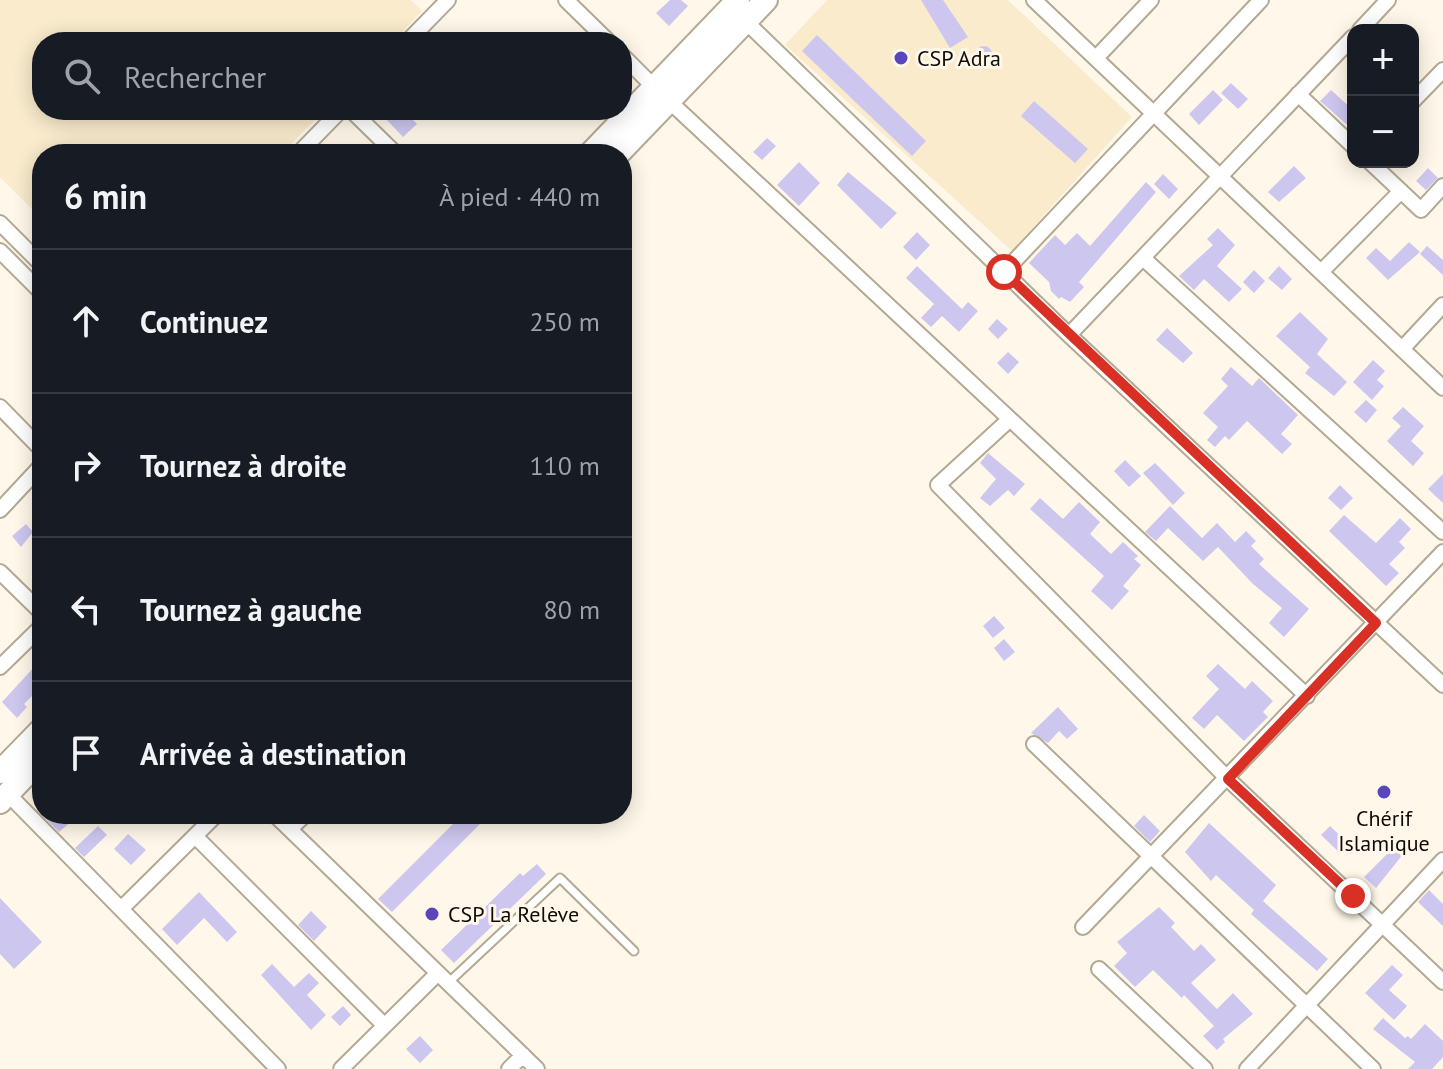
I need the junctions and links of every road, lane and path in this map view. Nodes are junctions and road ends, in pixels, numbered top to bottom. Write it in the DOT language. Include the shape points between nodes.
graph roads {
  1 [pos="566,0"];
  2 [pos="766,0"];
  3 [pos="1034,0"];
  4 [pos="1151,0"];
  5 [pos="1261,0"];
  6 [pos="1388,0"];
  7 [pos="445,1"];
  8 [pos="738,10"];
  9 [pos="1366,24"];
  10 [pos="416,32"];
  11 [pos="599,32"];
  12 [pos="1347,43"];
  13 [pos="1096,58"];
  14 [pos="632,65"];
  15 [pos="1443,70"];
  16 [pos="661,94"];
  17 [pos="1298,94"];
  18 [pos="1418,96"];
  19 [pos="1154,113"];
  20 [pos="331,120"];
  21 [pos="361,120"];
  22 [pos="1347,140"];
  23 [pos="308,144"];
  24 [pos="386,144"];
  25 [pos="618,144"];
  26 [pos="1376,168"];
  27 [pos="1220,176"];
  28 [pos="1443,186"];
  29 [pos="1401,191"];
  30 [pos="0,223"];
  31 [pos="0,251"];
  32 [pos="32,255"];
  33 [pos="1143,258"];
  34 [pos="1004,272"];
  35 [pos="1321,272"];
  36 [pos="32,283"];
  37 [pos="1443,305"];
  38 [pos="1069,335"];
  39 [pos="1402,349"];
  40 [pos="1443,388"];
  41 [pos="0,407"];
  42 [pos="1010,419"];
  43 [pos="32,440"];
  44 [pos="32,476"];
  45 [pos="0,510"];
  46 [pos="1443,532"];
  47 [pos="1443,552"];
  48 [pos="0,572"];
  49 [pos="32,603"];
  50 [pos="1376,623"];
  51 [pos="32,636"];
  52 [pos="0,667"];
  53 [pos="1443,685"];
  54 [pos="1307,696"];
  55 [pos="32,739"];
  56 [pos="1034,744"];
  57 [pos="32,769"];
  58 [pos="0,772"];
  59 [pos="1228,779"];
  60 [pos="4,798"];
  61 [pos="207,824"];
  62 [pos="285,824"];
  63 [pos="295,824"];
  64 [pos="290,829"];
  65 [pos="195,836"];
  66 [pos="1150,859"];
  67 [pos="1443,860"];
  68 [pos="121,909"];
  69 [pos="1382,924"];
  70 [pos="1083,927"];
  71 [pos="634,951"];
  72 [pos="1099,969"];
  73 [pos="443,978"];
  74 [pos="1443,982"];
  75 [pos="1305,1006"];
  76 [pos="384,1025"];
  77 [pos="523,1055"];
  78 [pos="278,1069"];
  79 [pos="341,1069"];
  80 [pos="509,1069"];
  81 [pos="537,1069"];
  82 [pos="1205,1069"];
  83 [pos="1247,1069"];
  84 [pos="1373,1069"];
  1 -- 11 [label="street"];
  2 -- 8 [label="main road"];
  3 -- 13 [label="street"];
  4 -- 13 [label="street"];
  5 -- 19 [label="street"];
  6 -- 9 [label="street"];
  7 -- 10 [label="street"];
  8 -- 16 [label="main road"];
  8 -- 34 [label="street"];
  12 -- 17 [label="street"];
  13 -- 19 [label="street"];
  14 -- 16 [label="street"];
  15 -- 18 [label="street"];
  16 -- 25 [label="main road"];
  16 -- 42 [label="street"];
  17 -- 22 [label="street"];
  17 -- 27 [label="street"];
  19 -- 27 [label="street"];
  19 -- 34 [label="street"];
  20 -- 23 [label="street"];
  21 -- 24 [label="street"];
  26 -- 29 [label="street"];
  27 -- 33 [label="street"];
  27 -- 35 [label="street"];
  28 -- 29 [label="street" via="1421,210"];
  29 -- 35 [label="street"];
  30 -- 32 [label="street"];
  31 -- 36 [label="street"];
  33 -- 38 [label="street"];
  33 -- 46 [label="street"];
  34 -- 38 [label="street"];
  35 -- 39 [label="street"];
  37 -- 39 [label="street"];
  38 -- 50 [label="street"];
  39 -- 40 [label="street"];
  41 -- 43 [label="street"];
  42 -- 54 [label="street"];
  42 -- 59 [label="street" via="938,485"];
  44 -- 45 [label="street"];
  47 -- 50 [label="street"];
  48 -- 49 [label="street"];
  50 -- 53 [label="street"];
  50 -- 54 [label="street"];
  51 -- 52 [label="street"];
  54 -- 59 [label="street"];
  55 -- 58 [label="main road"];
  56 -- 66 [label="street"];
  57 -- 60 [label="main road"];
  59 -- 66 [label="street"];
  59 -- 69 [label="street"];
  60 -- 68 [label="street"];
  61 -- 65 [label="street"];
  62 -- 64 [label="street"];
  63 -- 64 [label="street"];
  64 -- 73 [label="street"];
  65 -- 68 [label="street"];
  65 -- 76 [label="street"];
  66 -- 70 [label="street"];
  66 -- 75 [label="street"];
  67 -- 69 [label="street"];
  68 -- 78 [label="street"];
  69 -- 74 [label="street"];
  69 -- 75 [label="street"];
  71 -- 73 [label="lane" via="560,878"];
  72 -- 82 [label="street"];
  73 -- 76 [label="street"];
  73 -- 77 [label="street"];
  75 -- 83 [label="street"];
  75 -- 84 [label="street"];
  76 -- 79 [label="street"];
  77 -- 80 [label="street"];
  77 -- 81 [label="street"];
}
